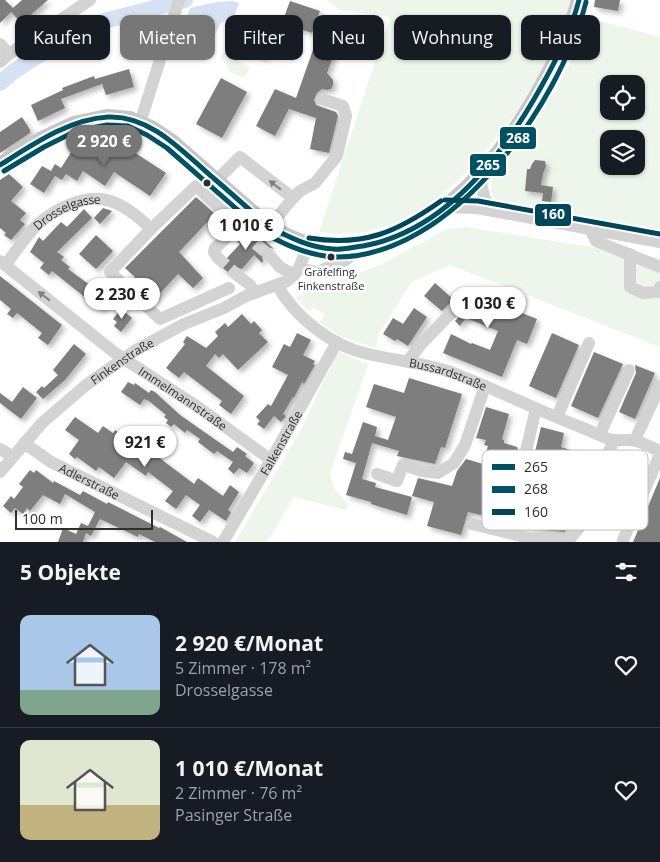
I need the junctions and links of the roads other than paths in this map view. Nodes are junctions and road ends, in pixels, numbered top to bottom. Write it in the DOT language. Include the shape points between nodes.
graph roads {
  1 [pos="90,0"];
  2 [pos="178,0"];
  3 [pos="579,0"];
  4 [pos="0,44"];
  5 [pos="4,58"];
  6 [pos="322,99"];
  7 [pos="140,123"];
  8 [pos="0,165"];
  9 [pos="480,175"];
  10 [pos="217,180"];
  11 [pos="293,198"];
  12 [pos="445,207"];
  13 [pos="494,212"];
  14 [pos="241,222"];
  15 [pos="273,223"];
  16 [pos="148,225"];
  17 [pos="590,229"];
  18 [pos="660,242"];
  19 [pos="308,245"];
  20 [pos="357,248"];
  21 [pos="269,255"];
  22 [pos="217,257"];
  23 [pos="630,259"];
  24 [pos="2,263"];
  25 [pos="660,267"];
  26 [pos="297,272"];
  27 [pos="237,275"];
  28 [pos="277,285"];
  29 [pos="229,288"];
  30 [pos="660,288"];
  31 [pos="254,293"];
  32 [pos="461,304"];
  33 [pos="337,342"];
  34 [pos="589,343"];
  35 [pos="124,358"];
  36 [pos="408,361"];
  37 [pos="629,370"];
  38 [pos="485,386"];
  39 [pos="660,386"];
  40 [pos="536,408"];
  41 [pos="557,418"];
  42 [pos="600,434"];
  43 [pos="614,440"];
  44 [pos="635,440"];
  45 [pos="24,442"];
  46 [pos="0,449"];
  47 [pos="525,450"];
  48 [pos="610,450"];
  49 [pos="660,453"];
  50 [pos="12,456"];
  51 [pos="272,460"];
  52 [pos="0,472"];
  53 [pos="376,474"];
  54 [pos="648,481"];
  55 [pos="472,524"];
  56 [pos="482,526"];
  57 [pos="496,530"];
  58 [pos="577,530"];
  59 [pos="627,530"];
  60 [pos="623,540"];
  61 [pos="213,542"];
  62 [pos="224,542"];
  1 -- 5 [label="street"];
  2 -- 7 [label="street"];
  3 -- 9 [label="main road" via="572,25 534,101 514,133"];
  4 -- 5 [label="street"];
  6 -- 11 [label="street" via="343,106 346,116 337,156 315,183"];
  7 -- 8 [label="main road" via="118,117 74,124"];
  7 -- 10 [label="main road" via="172,142"];
  9 -- 12 [label="main road"];
  9 -- 13 [label="street" via="483,195"];
  11 -- 10 [label="street, one-way" via="240,157"];
  10 -- 14 [label="main road"];
  11 -- 15 [label="street"];
  12 -- 13 [label="street"];
  12 -- 20 [label="main road" via="400,234"];
  13 -- 17 [label="street"];
  14 -- 15 [label="main road"];
  14 -- 16 [label="street" via="196,186"];
  14 -- 22 [label="street" via="215,248"];
  15 -- 19 [label="main road"];
  16 -- 24 [label="street, Drosselgasse" via="110,200 77,202 54,212 36,226"];
  16 -- 29 [label="street" via="110,272 160,318"];
  17 -- 18 [label="street"];
  17 -- 23 [label="street" via="596,241"];
  19 -- 20 [label="main road"];
  19 -- 26 [label="street"];
  20 -- 26 [label="street" via="346,260 318,272"];
  21 -- 26 [label="street" via="280,267"];
  23 -- 25 [label="street"];
  23 -- 30 [label="street" via="630,287 643,293 659,292"];
  35 -- 24 [label="street, Immelmannstraße, one-way"];
  26 -- 28 [label="street, Finkenstraße"];
  27 -- 31 [label="street" via="250,285"];
  28 -- 31 [label="street, Finkenstraße"];
  28 -- 33 [label="street, Bussardstraße" via="296,312"];
  31 -- 35 [label="street, Finkenstraße" via="184,324"];
  32 -- 36 [label="street"];
  33 -- 36 [label="street, Bussardstraße" via="366,354"];
  33 -- 51 [label="street, Falkenstraße"];
  34 -- 41 [label="street"];
  35 -- 45 [label="street, Finkenstraße" via="86,385"];
  35 -- 51 [label="street, Immelmannstraße"];
  36 -- 38 [label="street, Bussardstraße" via="454,373"];
  37 -- 42 [label="street"];
  38 -- 40 [label="street, Bussardstraße"];
  38 -- 53 [label="street" via="466,445 454,463 438,473 403,465 397,481"];
  39 -- 44 [label="street"];
  40 -- 41 [label="street, Bussardstraße"];
  40 -- 47 [label="street"];
  41 -- 42 [label="street, Bussardstraße"];
  42 -- 43 [label="street, Bussardstraße"];
  43 -- 44 [label="street, Bussardstraße"];
  43 -- 48 [label="street"];
  44 -- 49 [label="street"];
  45 -- 50 [label="street, Finkenstraße"];
  45 -- 61 [label="street, Adlerstraße" via="51,462"];
  46 -- 50 [label="street"];
  49 -- 54 [label="street"];
  50 -- 52 [label="street, Finkenstraße"];
  51 -- 62 [label="street, Falkenstraße"];
  55 -- 56 [label="street"];
  57 -- 58 [label="street" via="529,538 569,540"];
  59 -- 60 [label="street"];
}
